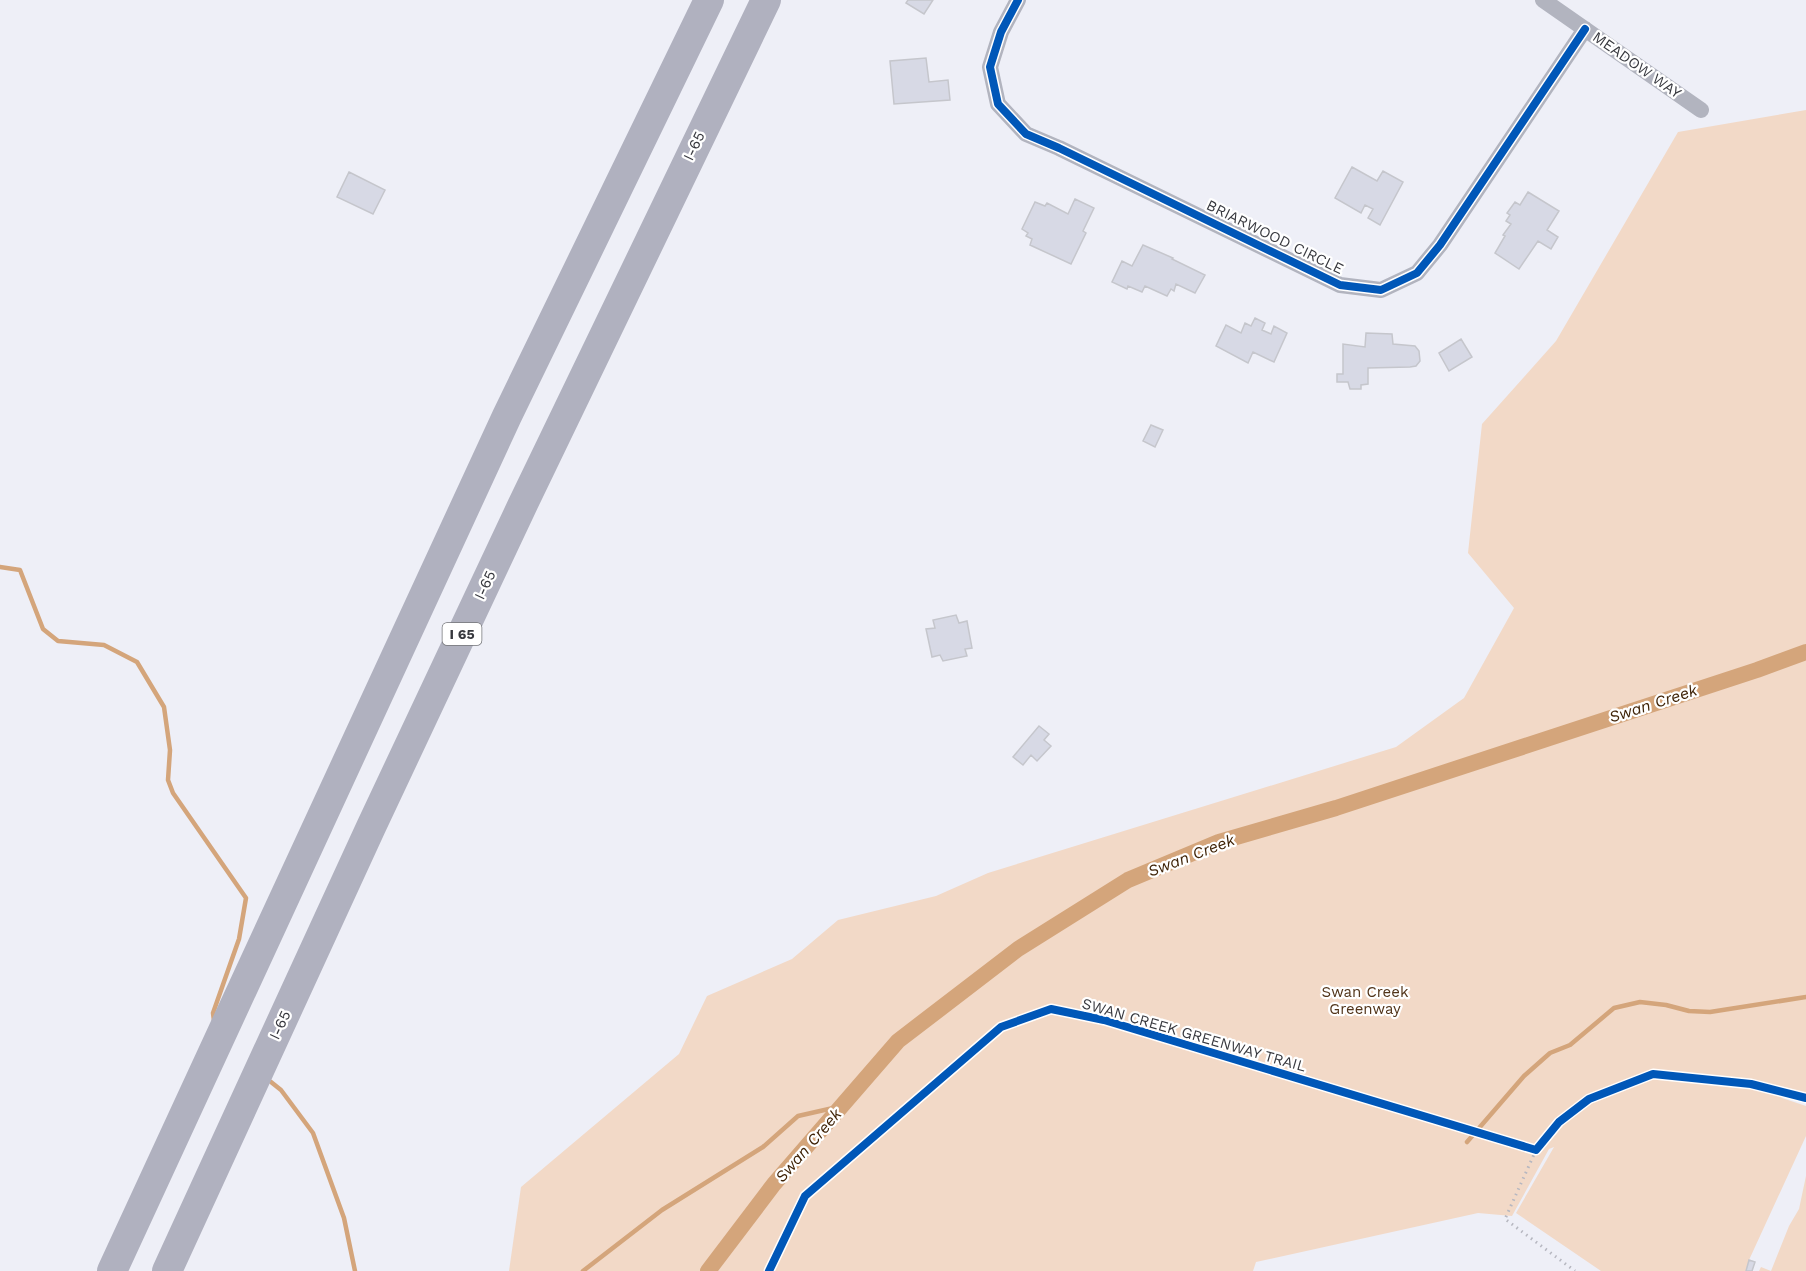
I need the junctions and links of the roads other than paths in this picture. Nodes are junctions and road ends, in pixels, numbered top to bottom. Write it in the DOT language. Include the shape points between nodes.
graph roads {
  1 [pos="709,0"];
  2 [pos="765,0"];
  3 [pos="1018,0"];
  4 [pos="1543,0"];
  5 [pos="1585,29"];
  6 [pos="1701,110"];
  7 [pos="112,1271"];
  8 [pos="167,1271"];
  1 -- 7 [label="highway" via="507,416"];
  2 -- 8 [label="highway, I-65 / I 65" via="522,506"];
  3 -- 5 [label="street, BRIARWOOD CIRCLE" via="1001,32 990,67 998,104 1026,134 1340,285 1381,290 1417,273 1440,245"];
  4 -- 5 [label="street, MEADOW WAY"];
  5 -- 6 [label="street, MEADOW WAY"];
}
